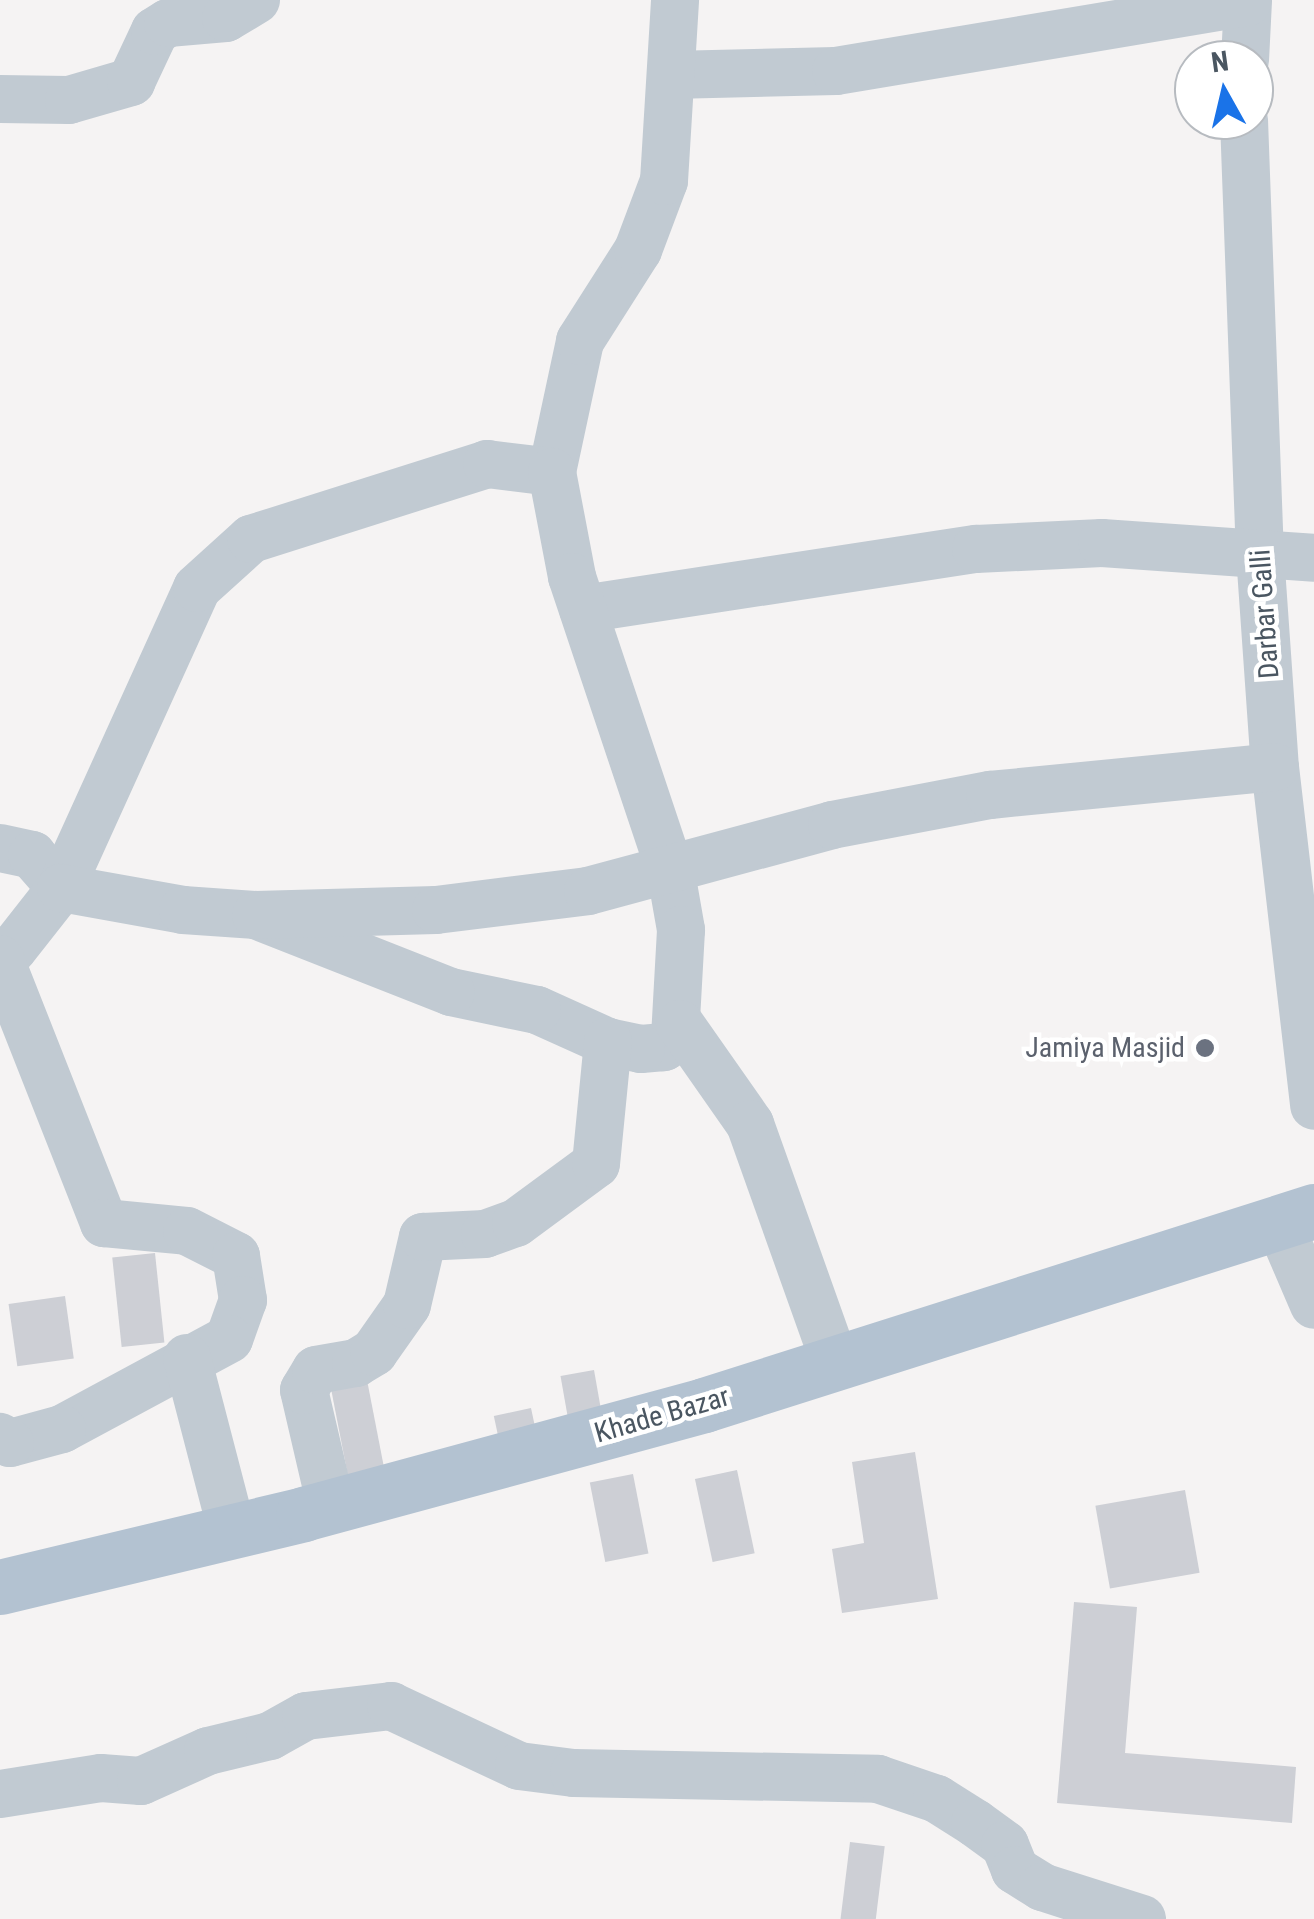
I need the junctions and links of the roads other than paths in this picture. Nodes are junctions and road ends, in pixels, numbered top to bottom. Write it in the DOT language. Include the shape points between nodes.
graph roads {
  1 [pos="256,0"];
  2 [pos="675,0"];
  3 [pos="1248,1"];
  4 [pos="1246,40"];
  5 [pos="671,75"];
  6 [pos="0,99"];
  7 [pos="1245,140"];
  8 [pos="552,472"];
  9 [pos="1260,554"];
  10 [pos="1314,558"];
  11 [pos="583,609"];
  12 [pos="1275,767"];
  13 [pos="0,848"];
  14 [pos="671,872"];
  15 [pos="60,888"];
  16 [pos="256,915"];
  17 [pos="0,951"];
  18 [pos="0,960"];
  19 [pos="680,1024"];
  20 [pos="608,1042"];
  21 [pos="1314,1106"];
  22 [pos="1296,1216"];
  23 [pos="1314,1305"];
  24 [pos="187,1358"];
  25 [pos="835,1362"];
  26 [pos="0,1437"];
  27 [pos="330,1506"];
  28 [pos="232,1532"];
  29 [pos="0,1587"];
  30 [pos="0,1794"];
  31 [pos="1142,1919"];
  1 -- 6 [label="street" via="226,18 168,23 155,31 142,45 131,82 69,100"];
  2 -- 5 [label="street"];
  3 -- 4 [label="street"];
  3 -- 5 [label="street" via="836,71"];
  5 -- 8 [label="street" via="664,181 638,250 580,340"];
  7 -- 9 [label="street, Darbar Galli"];
  8 -- 11 [label="street"];
  8 -- 15 [label="street" via="488,464 251,540 198,588"];
  9 -- 10 [label="street"];
  9 -- 11 [label="street" via="1102,543 976,549"];
  9 -- 12 [label="street, Darbar Galli"];
  11 -- 14 [label="street"];
  12 -- 14 [label="street" via="990,795 832,825"];
  12 -- 21 [label="street, Darbar Galli"];
  13 -- 15 [label="street" via="32,854"];
  14 -- 16 [label="street" via="436,910"];
  14 -- 19 [label="street" via="681,930"];
  15 -- 16 [label="street" via="183,910"];
  15 -- 17 [label="street" via="14,949"];
  16 -- 20 [label="street" via="451,992 536,1010"];
  18 -- 24 [label="street" via="104,1223 187,1231 236,1256 242,1300 229,1339"];
  19 -- 20 [label="street" via="664,1047"];
  19 -- 25 [label="street" via="750,1124"];
  20 -- 27 [label="street" via="596,1164 516,1223 486,1234 423,1237 407,1306 374,1352 356,1363 316,1370 304,1390"];
  22 -- 23 [label="street"];
  22 -- 25 [label="main road, Khade Bazar"];
  24 -- 26 [label="street" via="62,1429 10,1443"];
  24 -- 28 [label="street"];
  25 -- 27 [label="main road, Khade Bazar"];
  27 -- 28 [label="main road, Khade Bazar"];
  28 -- 29 [label="main road, Khade Bazar"];
  30 -- 31 [label="street" via="101,1778 140,1781 306,1716 390,1706 519,1766 878,1780 937,1799 976,1823 1006,1844 1015,1870 1042,1887"];
}
